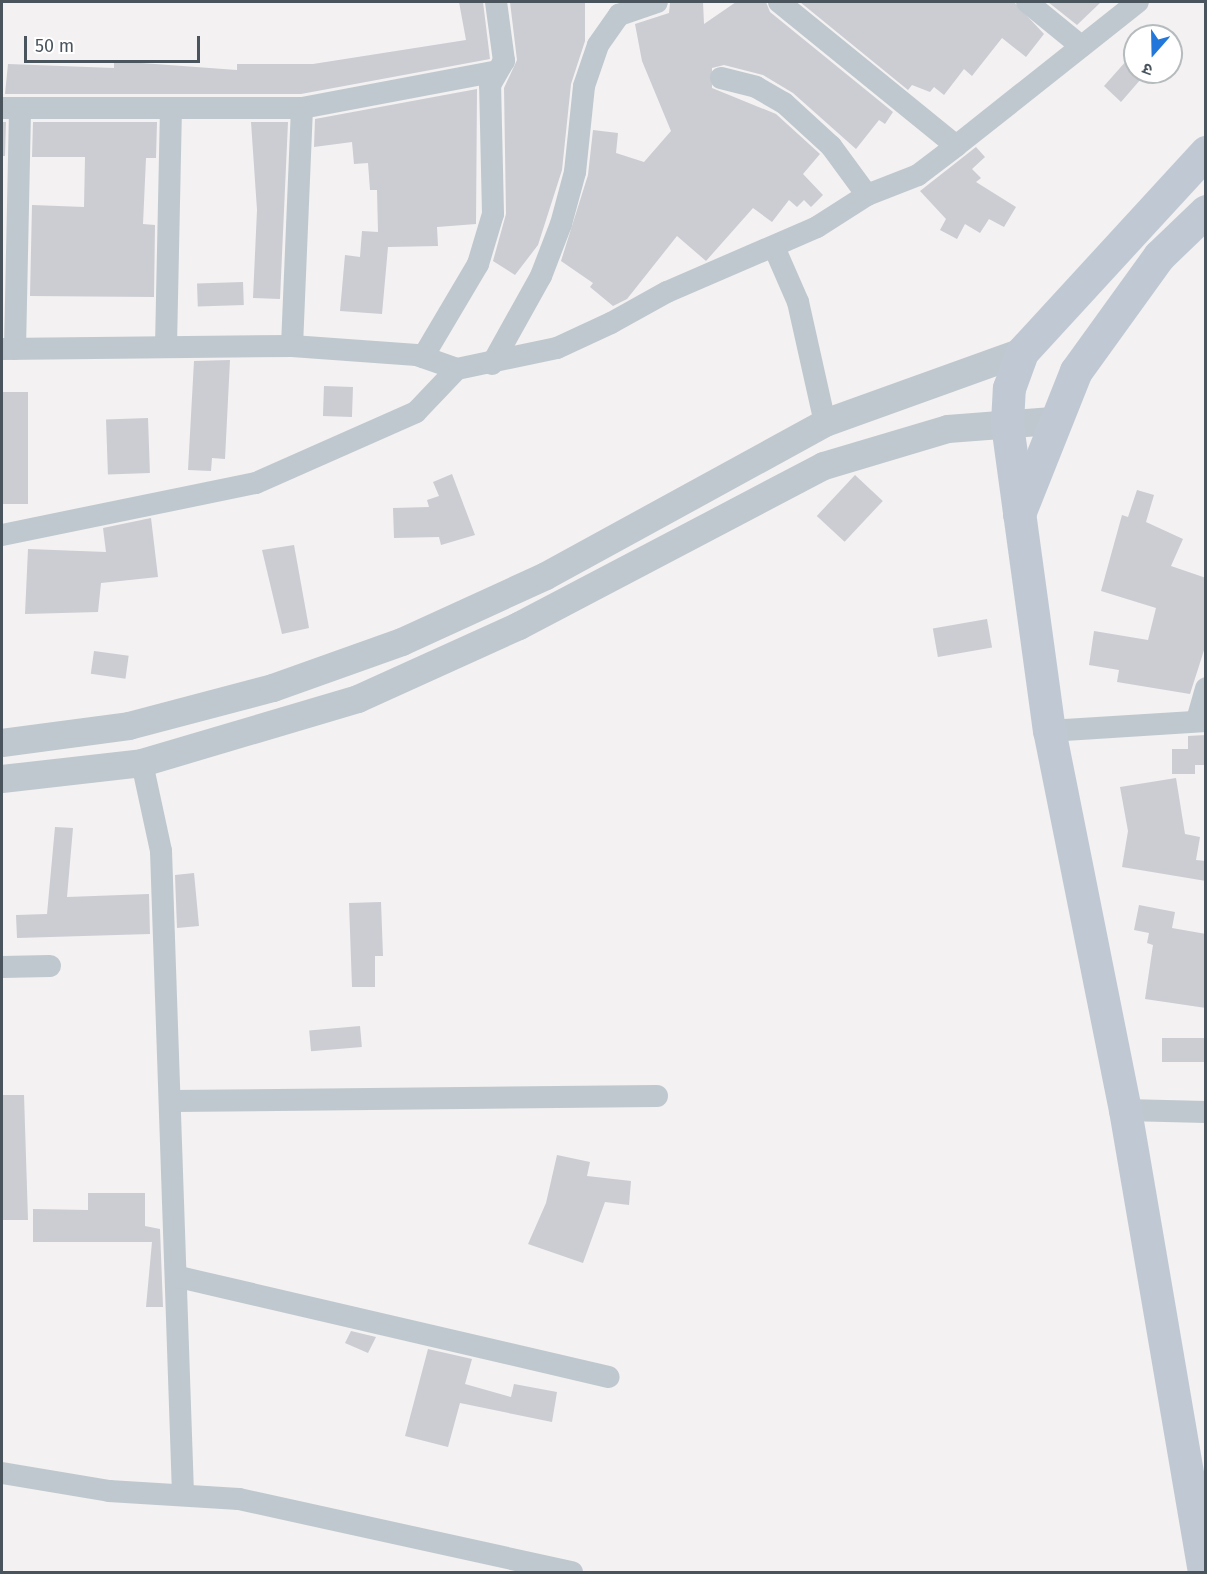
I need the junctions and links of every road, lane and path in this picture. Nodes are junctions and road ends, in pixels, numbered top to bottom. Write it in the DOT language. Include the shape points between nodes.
graph roads {
  1 [pos="496,2"];
  2 [pos="657,2"];
  3 [pos="779,2"];
  4 [pos="1027,2"];
  5 [pos="1138,2"];
  6 [pos="1081,46"];
  7 [pos="493,72"];
  8 [pos="721,78"];
  9 [pos="11,108"];
  10 [pos="302,108"];
  11 [pos="171,110"];
  12 [pos="956,146"];
  13 [pos="1206,152"];
  14 [pos="867,195"];
  15 [pos="1206,212"];
  16 [pos="774,247"];
  17 [pos="166,346"];
  18 [pos="292,346"];
  19 [pos="8,349"];
  20 [pos="1022,352"];
  21 [pos="423,357"];
  22 [pos="492,364"];
  23 [pos="457,369"];
  24 [pos="1053,421"];
  25 [pos="825,423"];
  26 [pos="1006,423"];
  27 [pos="1017,522"];
  28 [pos="2,536"];
  29 [pos="1206,688"];
  30 [pos="1201,721"];
  31 [pos="1049,731"];
  32 [pos="2,742"];
  33 [pos="142,763"];
  34 [pos="2,779"];
  35 [pos="50,966"];
  36 [pos="2,967"];
  37 [pos="657,1096"];
  38 [pos="172,1101"];
  39 [pos="1125,1110"];
  40 [pos="1206,1112"];
  41 [pos="179,1277"];
  42 [pos="608,1377"];
  43 [pos="2,1473"];
  44 [pos="183,1494"];
  45 [pos="572,1572"];
  46 [pos="1204,1572"];
  1 -- 7 [label="street" via="504,61"];
  2 -- 22 [label="street" via="619,15 598,45 584,86 575,172 561,224 541,276"];
  3 -- 12 [label="street"];
  4 -- 6 [label="street"];
  5 -- 6 [label="street"];
  6 -- 12 [label="street"];
  7 -- 10 [label="street"];
  7 -- 21 [label="street" via="493,214 478,264"];
  8 -- 14 [label="street" via="756,87 784,103 831,146"];
  9 -- 11 [label="street"];
  9 -- 19 [label="street"];
  10 -- 11 [label="street"];
  10 -- 18 [label="street"];
  11 -- 17 [label="street"];
  12 -- 14 [label="street" via="918,175"];
  13 -- 20 [label="main road"];
  14 -- 16 [label="street"];
  15 -- 24 [label="main road" via="1152,266 1076,371"];
  16 -- 22 [label="street" via="557,348"];
  16 -- 25 [label="street" via="798,302"];
  17 -- 18 [label="street"];
  17 -- 19 [label="street"];
  18 -- 21 [label="street"];
  20 -- 25 [label="street"];
  20 -- 26 [label="main road" via="1009,388"];
  21 -- 23 [label="street"];
  22 -- 23 [label="street"];
  23 -- 28 [label="street" via="416,412 256,483"];
  24 -- 26 [label="street"];
  24 -- 27 [label="main road"];
  25 -- 32 [label="street" via="546,576 402,642 273,688 129,726"];
  26 -- 27 [label="main road"];
  26 -- 33 [label="street" via="897,440 824,466 519,626 358,699"];
  27 -- 31 [label="main road"];
  29 -- 30 [label="street"];
  30 -- 31 [label="street"];
  31 -- 39 [label="main road"];
  33 -- 34 [label="street"];
  33 -- 38 [label="street" via="161,851"];
  35 -- 36 [label="street"];
  37 -- 38 [label="street"];
  38 -- 41 [label="street"];
  39 -- 40 [label="street"];
  39 -- 46 [label="main road"];
  41 -- 42 [label="street"];
  41 -- 44 [label="street"];
  43 -- 44 [label="street" via="109,1491"];
  44 -- 45 [label="street" via="239,1499"];
}
